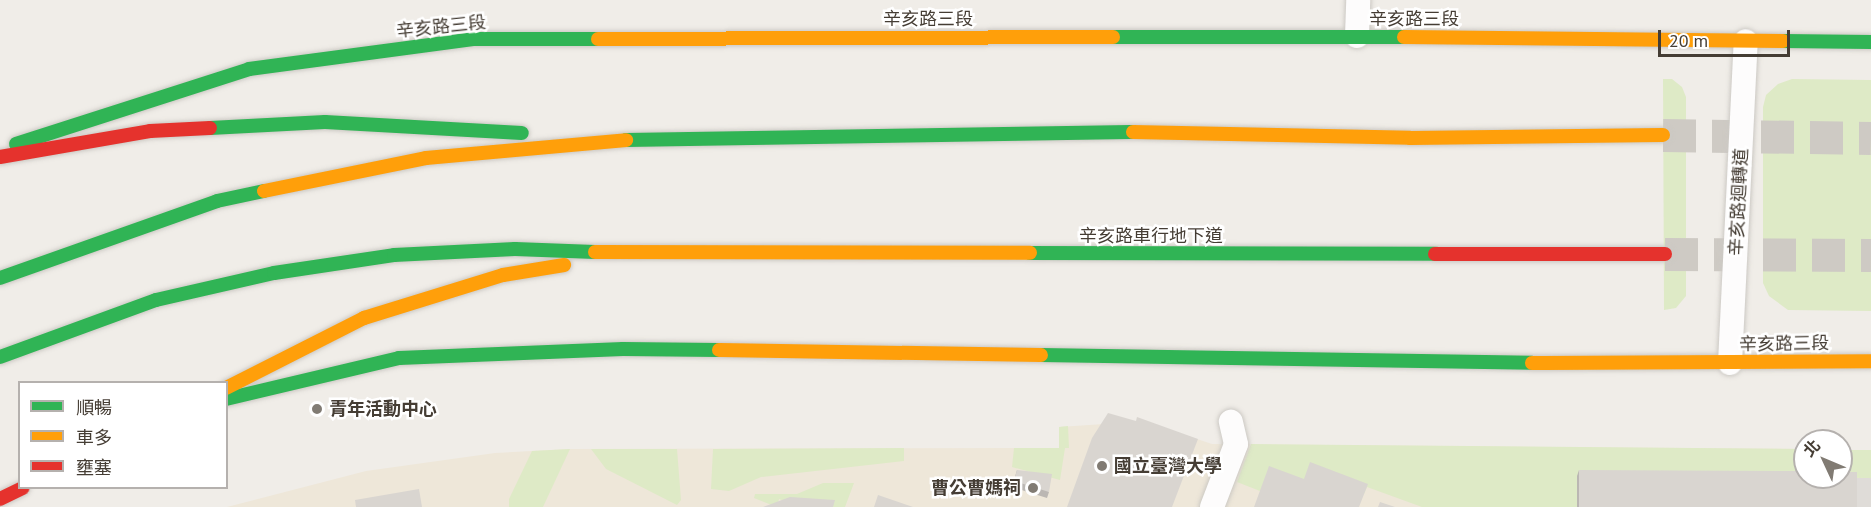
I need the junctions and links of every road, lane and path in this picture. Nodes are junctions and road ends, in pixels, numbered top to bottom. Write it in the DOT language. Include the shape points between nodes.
graph roads {
  1 [pos="1358,0"];
  2 [pos="1357,36"];
  3 [pos="1746,41"];
  4 [pos="1871,42"];
  5 [pos="1663,135"];
  6 [pos="638,139"];
  7 [pos="0,150"];
  8 [pos="0,157"];
  9 [pos="636,253"];
  10 [pos="1665,254"];
  11 [pos="0,278"];
  12 [pos="0,357"];
  13 [pos="1871,362"];
  14 [pos="1730,363"];
  15 [pos="228,387"];
  16 [pos="228,399"];
  17 [pos="1231,422"];
  18 [pos="20,489"];
  19 [pos="0,499"];
  20 [pos="1212,507"];
  1 -- 2 [label="lane"];
  2 -- 3 [label="main road, 辛亥路三段"];
  2 -- 7 [label="main road, 辛亥路三段" via="475,39 249,69"];
  3 -- 4 [label="main road, 辛亥路三段"];
  3 -- 14 [label="lane, 辛亥路迴轉道"];
  5 -- 6 [label="main road" via="1410,138 1068,130"];
  6 -- 8 [label="main road" via="326,122 150,131"];
  6 -- 11 [label="main road" via="426,158 217,201"];
  9 -- 10 [label="main road, 辛亥路車行地下道"];
  9 -- 12 [label="main road" via="515,249 405,255 274,273 156,300"];
  9 -- 15 [label="main road" via="504,274 364,318"];
  13 -- 14 [label="main road, 辛亥路三段"];
  14 -- 16 [label="main road, 辛亥路三段" via="623,349 399,358"];
  17 -- 20 [label="lane" via="1236,444"];
  18 -- 19 [label="main road"];
}
